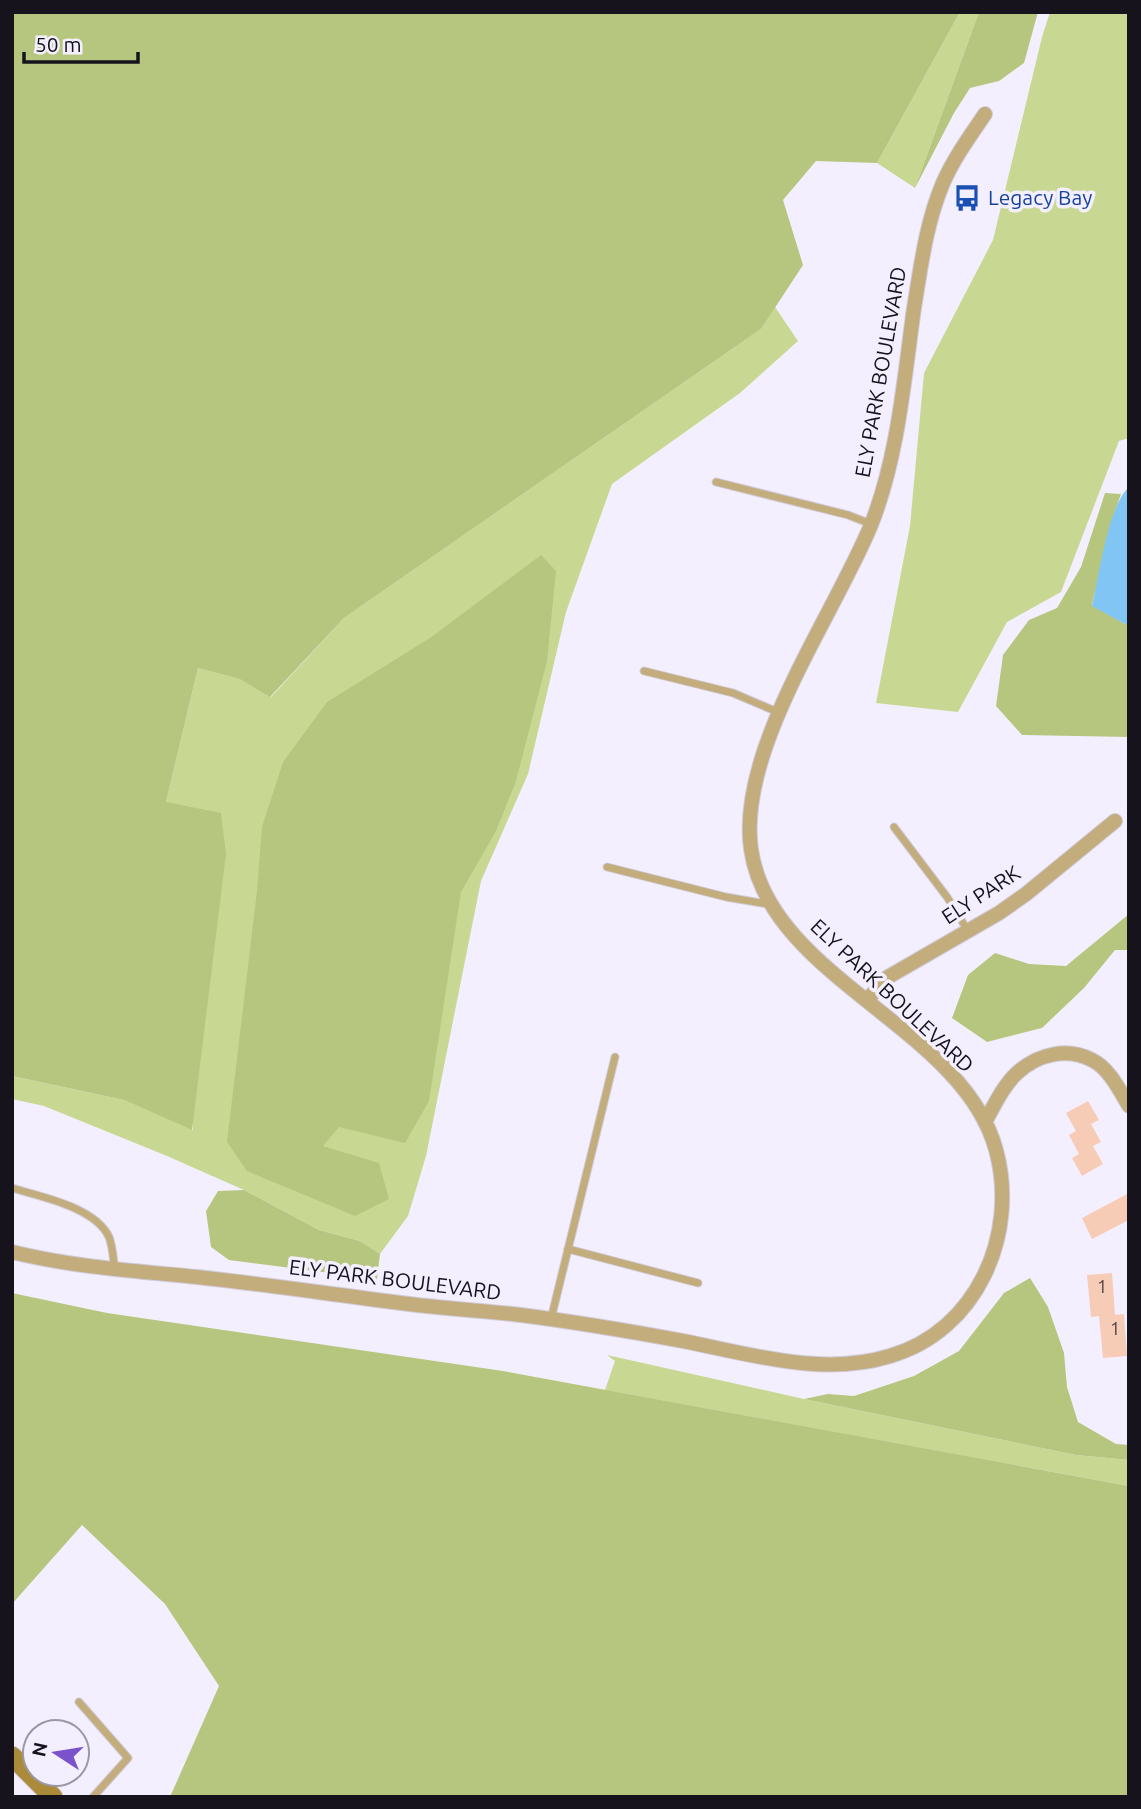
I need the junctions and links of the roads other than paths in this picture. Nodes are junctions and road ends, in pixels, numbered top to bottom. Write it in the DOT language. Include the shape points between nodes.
graph roads {
  1 [pos="985,114"];
  2 [pos="716,482"];
  3 [pos="871,524"];
  4 [pos="644,671"];
  5 [pos="780,713"];
  6 [pos="1115,821"];
  7 [pos="894,828"];
  8 [pos="607,867"];
  9 [pos="773,905"];
  10 [pos="968,931"];
  11 [pos="867,1000"];
  12 [pos="614,1057"];
  13 [pos="1123,1081"];
  14 [pos="1129,1106"];
  15 [pos="985,1122"];
  16 [pos="12,1188"];
  17 [pos="568,1249"];
  18 [pos="12,1252"];
  19 [pos="115,1270"];
  20 [pos="698,1283"];
  21 [pos="551,1320"];
  22 [pos="79,1702"];
  23 [pos="12,1756"];
  24 [pos="53,1797"];
  25 [pos="93,1797"];
  1 -- 3 [label="street, ELY PARK BOULEVARD" via="941,188 923,245 901,404 886,482"];
  2 -- 3 [label="lane"];
  3 -- 5 [label="street, ELY PARK BOULEVARD"];
  4 -- 5 [label="lane" via="733,693"];
  5 -- 9 [label="street, ELY PARK BOULEVARD" via="758,765 750,806 750,846"];
  6 -- 10 [label="street, ELY PARK" via="1026,894"];
  7 -- 10 [label="lane"];
  8 -- 9 [label="lane"];
  9 -- 11 [label="street, ELY PARK BOULEVARD" via="809,951"];
  10 -- 11 [label="street, ELY PARK" via="888,977"];
  11 -- 15 [label="street, ELY PARK BOULEVARD" via="952,1075"];
  12 -- 17 [label="lane"];
  13 -- 14 [label="street"];
  13 -- 15 [label="street" via="1094,1060 1069,1052 1042,1056 1017,1073"];
  15 -- 21 [label="street, ELY PARK BOULEVARD" via="1004,1184 995,1254 968,1300 942,1329 908,1350 859,1363 803,1364"];
  16 -- 19 [label="lane" via="77,1208 94,1221 108,1234"];
  17 -- 20 [label="lane"];
  17 -- 21 [label="lane"];
  18 -- 19 [label="street, ELY PARK BOULEVARD"];
  19 -- 21 [label="street, ELY PARK BOULEVARD"];
  22 -- 25 [label="lane" via="128,1758"];
  23 -- 24 [label="street"];
}
